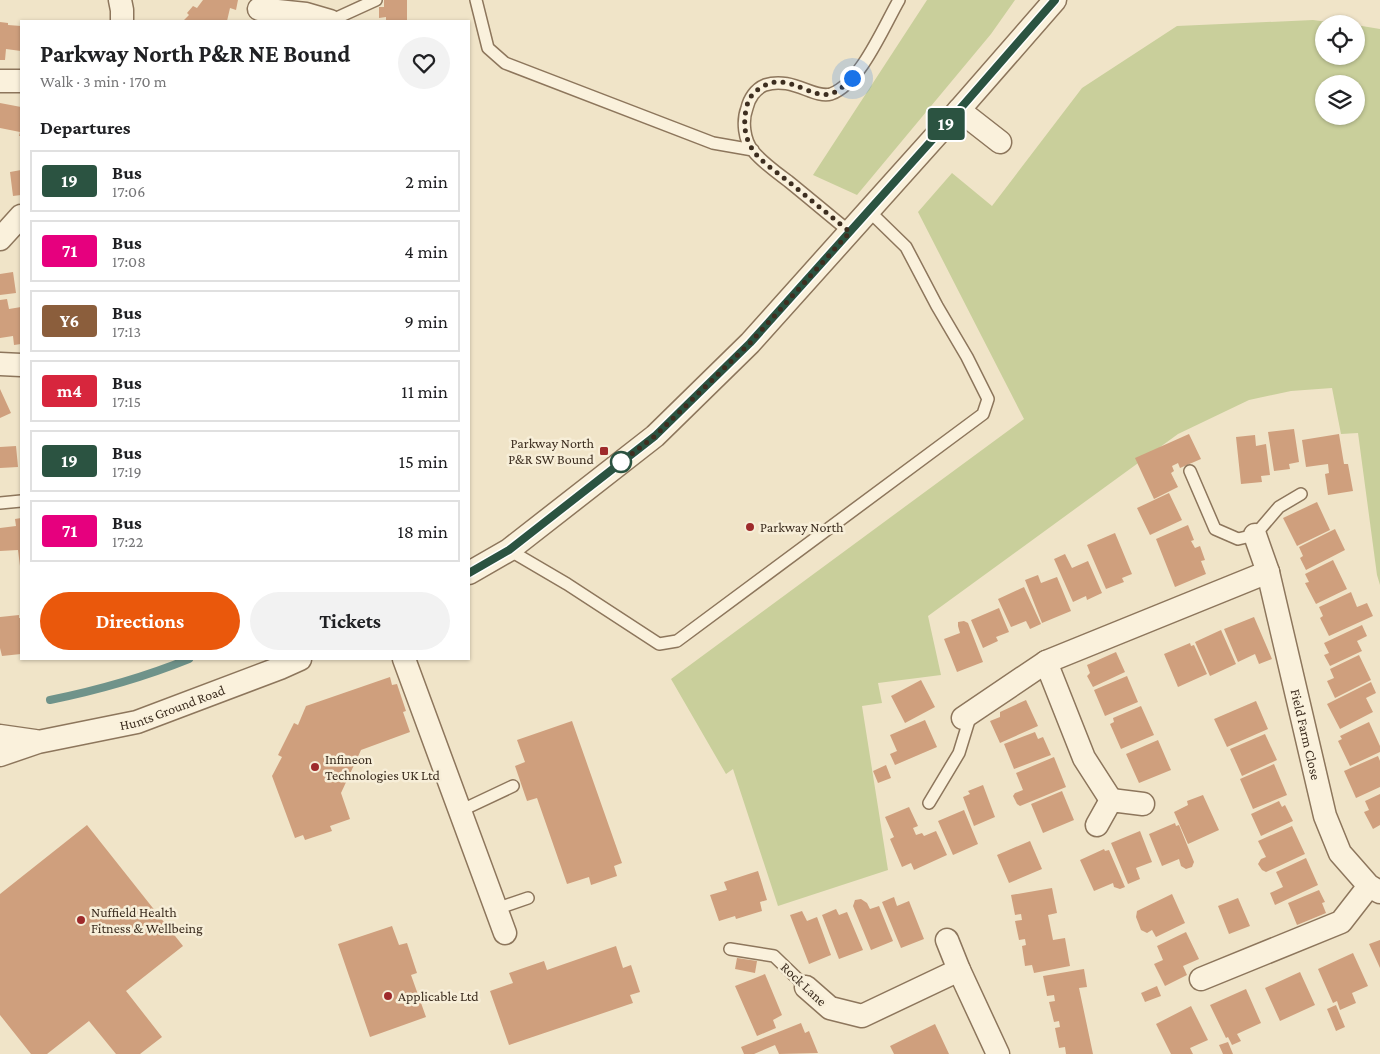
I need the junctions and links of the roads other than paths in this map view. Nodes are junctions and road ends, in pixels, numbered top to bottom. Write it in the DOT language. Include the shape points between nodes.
graph roads {
  1 [pos="120,0"];
  2 [pos="376,0"];
  3 [pos="476,0"];
  4 [pos="899,0"];
  5 [pos="1055,0"];
  6 [pos="258,10"];
  7 [pos="122,20"];
  8 [pos="327,20"];
  9 [pos="332,20"];
  10 [pos="20,80"];
  11 [pos="0,81"];
  12 [pos="959,110"];
  13 [pos="1000,142"];
  14 [pos="753,150"];
  15 [pos="868,210"];
  16 [pos="20,217"];
  17 [pos="850,232"];
  18 [pos="0,239"];
  19 [pos="0,364"];
  20 [pos="20,365"];
  21 [pos="1190,471"];
  22 [pos="1301,494"];
  23 [pos="20,501"];
  24 [pos="0,503"];
  25 [pos="1256,535"];
  26 [pos="509,550"];
  27 [pos="470,572"];
  28 [pos="1268,572"];
  29 [pos="298,660"];
  30 [pos="404,660"];
  31 [pos="1046,662"];
  32 [pos="968,715"];
  33 [pos="0,736"];
  34 [pos="38,742"];
  35 [pos="0,755"];
  36 [pos="513,786"];
  37 [pos="1111,800"];
  38 [pos="929,803"];
  39 [pos="1143,804"];
  40 [pos="460,811"];
  41 [pos="1096,825"];
  42 [pos="1375,889"];
  43 [pos="528,898"];
  44 [pos="496,909"];
  45 [pos="505,933"];
  46 [pos="947,940"];
  47 [pos="730,950"];
  48 [pos="959,970"];
  49 [pos="1202,979"];
  50 [pos="806,986"];
  51 [pos="998,1054"];
  1 -- 7 [label="street"];
  2 -- 9 [label="lane"];
  3 -- 14 [label="lane" via="488,48 505,63 713,143"];
  4 -- 14 [label="lane" via="860,69 843,86 824,94 778,82 762,86 750,98 744,115 746,135"];
  5 -- 12 [label="street"];
  6 -- 8 [label="street" via="306,14"];
  10 -- 11 [label="street"];
  12 -- 13 [label="street"];
  12 -- 15 [label="street"];
  14 -- 17 [label="lane"];
  15 -- 17 [label="street"];
  15 -- 26 [label="lane" via="906,247 988,399 983,414 677,641 659,644 584,594"];
  16 -- 18 [label="street"];
  17 -- 26 [label="street" via="750,343 655,436"];
  19 -- 20 [label="street"];
  21 -- 25 [label="lane" via="1215,529 1238,539"];
  22 -- 25 [label="lane" via="1279,506"];
  23 -- 24 [label="lane"];
  25 -- 28 [label="street, Field Farm Close"];
  26 -- 27 [label="street"];
  28 -- 31 [label="street"];
  28 -- 42 [label="street, Field Farm Close" via="1325,816 1340,853"];
  29 -- 34 [label="street, Hunts Ground Road" via="137,722"];
  30 -- 40 [label="street"];
  31 -- 32 [label="street"];
  31 -- 37 [label="street" via="1084,758"];
  32 -- 38 [label="lane" via="959,753"];
  33 -- 34 [label="street, Hunts Ground Road"];
  34 -- 35 [label="street, Hunts Ground Road"];
  36 -- 40 [label="lane"];
  37 -- 39 [label="street"];
  37 -- 41 [label="street"];
  40 -- 44 [label="street"];
  42 -- 49 [label="street, Field Farm Close" via="1341,922"];
  43 -- 44 [label="lane"];
  44 -- 45 [label="street"];
  46 -- 48 [label="street"];
  47 -- 50 [label="lane, Rock Lane" via="774,956"];
  48 -- 50 [label="street, Rock Lane" via="862,1016 830,1008"];
  48 -- 51 [label="street"];
}
